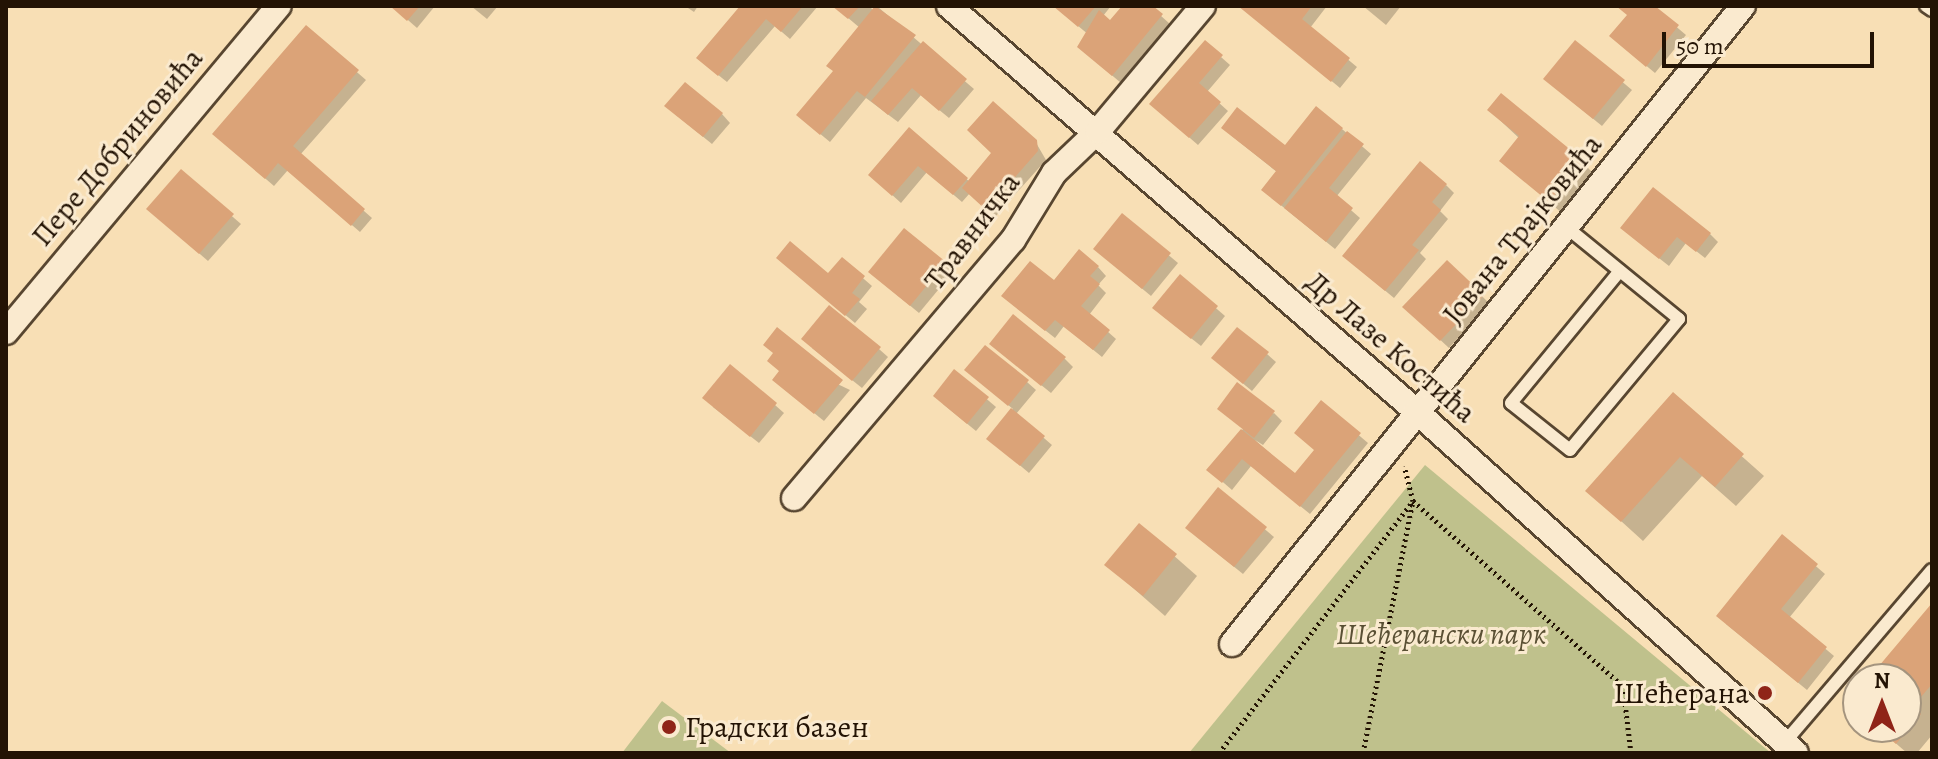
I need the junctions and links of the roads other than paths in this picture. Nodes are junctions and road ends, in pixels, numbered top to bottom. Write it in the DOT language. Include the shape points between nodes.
graph roads {
  1 [pos="279,6"];
  2 [pos="949,6"];
  3 [pos="1203,6"];
  4 [pos="1743,6"];
  5 [pos="1926,6"];
  6 [pos="1932,10"];
  7 [pos="1098,131"];
  8 [pos="1565,226"];
  9 [pos="1620,271"];
  10 [pos="6,332"];
  11 [pos="1416,411"];
  12 [pos="794,498"];
  13 [pos="1932,570"];
  14 [pos="1232,644"];
  15 [pos="1790,748"];
  1 -- 10 [label="street, Пере Добриновића"];
  2 -- 7 [label="street, Др Лазе Костића"];
  3 -- 7 [label="street, Травничка"];
  4 -- 8 [label="street, Јована Трајковића"];
  5 -- 6 [label="lane"];
  7 -- 11 [label="street, Др Лазе Костића"];
  7 -- 12 [label="street, Травничка" via="1054,173 1013,240"];
  8 -- 9 [label="lane"];
  8 -- 11 [label="street, Јована Трајковића"];
  9 -- 9 [label="lane" via="1679,319 1570,450 1511,403"];
  11 -- 14 [label="street, Јована Трајковића"];
  11 -- 15 [label="street, Др Лазе Костића"];
  13 -- 15 [label="lane, Др Лазе Костића"];
}
